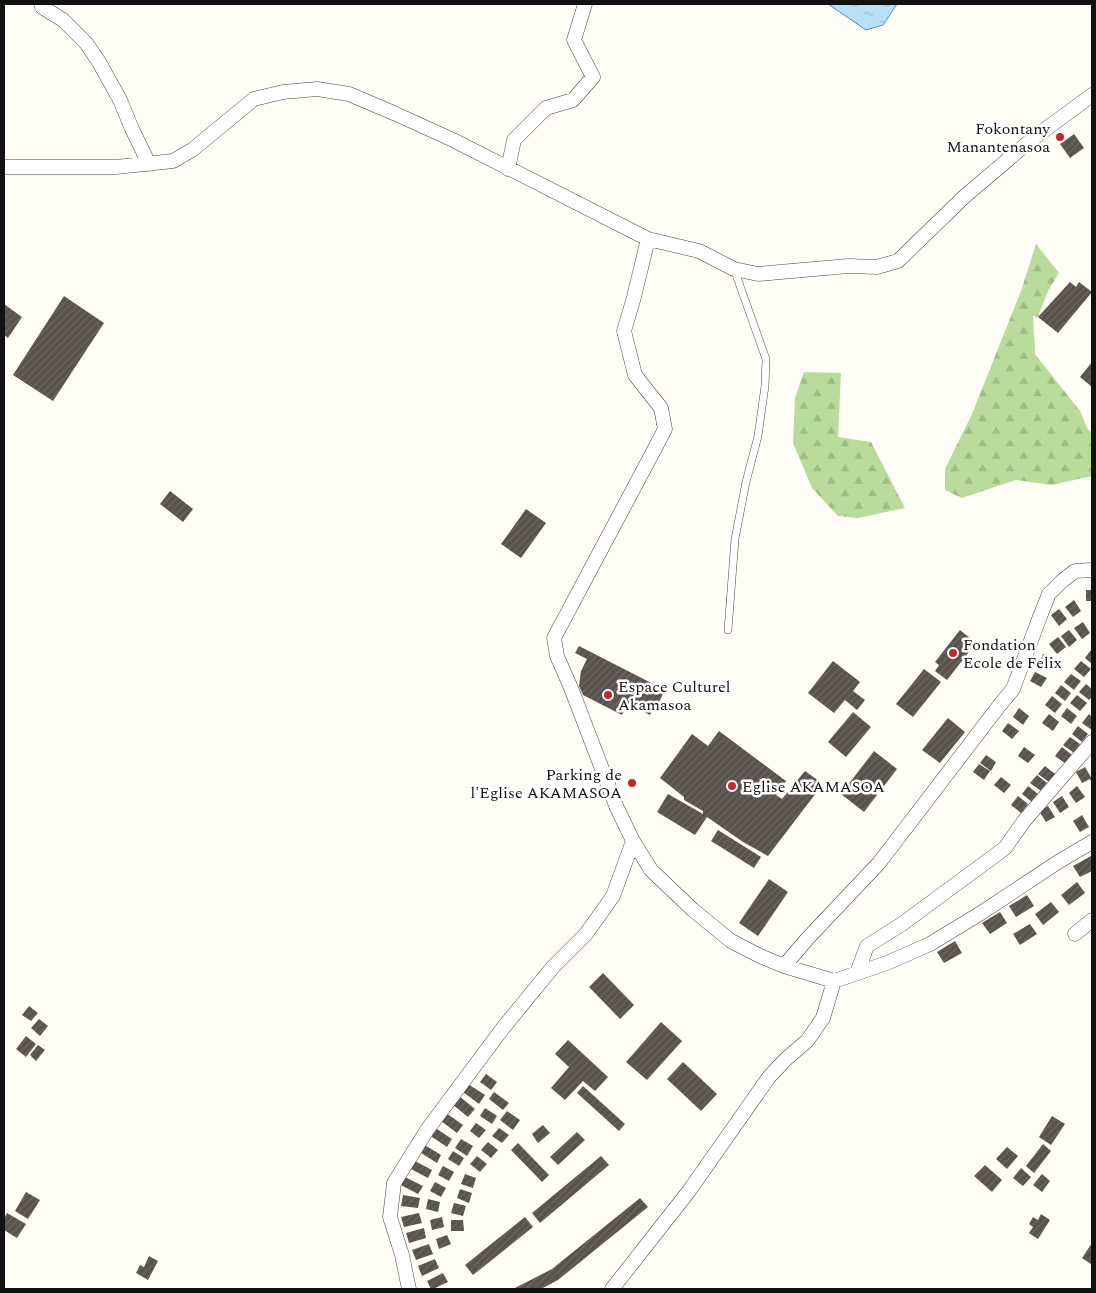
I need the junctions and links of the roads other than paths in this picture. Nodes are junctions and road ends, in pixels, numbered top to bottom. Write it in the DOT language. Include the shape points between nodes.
graph roads {
  1 [pos="41,4"];
  2 [pos="585,4"];
  3 [pos="1092,95"];
  4 [pos="149,164"];
  5 [pos="4,167"];
  6 [pos="508,169"];
  7 [pos="648,239"];
  8 [pos="734,269"];
  9 [pos="1092,570"];
  10 [pos="728,630"];
  11 [pos="1092,742"];
  12 [pos="633,841"];
  13 [pos="1092,842"];
  14 [pos="1092,920"];
  15 [pos="1075,934"];
  16 [pos="784,966"];
  17 [pos="857,973"];
  18 [pos="834,980"];
  19 [pos="409,1289"];
  20 [pos="612,1289"];
  1 -- 4 [label="street" via="86,43 120,100"];
  2 -- 6 [label="street" via="574,40 593,77 573,100 546,108 514,140"];
  3 -- 8 [label="street" via="986,178 898,261 876,267 848,266 758,274"];
  4 -- 5 [label="street"];
  4 -- 6 [label="street" via="172,161 192,150 254,99 317,89 349,94 453,140"];
  6 -- 7 [label="street"];
  7 -- 8 [label="street" via="699,251"];
  7 -- 12 [label="street" via="624,331 636,374 660,408 665,429 554,638 557,656"];
  8 -- 10 [label="lane" via="766,359 758,436 735,539"];
  9 -- 16 [label="street" via="1075,571 1049,594 1013,689 879,863"];
  11 -- 17 [label="street" via="1004,848 867,946"];
  12 -- 16 [label="street" via="651,870 693,910 731,940"];
  12 -- 19 [label="street" via="613,896 586,934 502,1028 427,1130 394,1183 390,1217"];
  13 -- 17 [label="street" via="930,944"];
  14 -- 15 [label="street"];
  16 -- 18 [label="street"];
  17 -- 18 [label="street"];
  18 -- 20 [label="street" via="823,1018 807,1041 769,1077 689,1192"];
}
